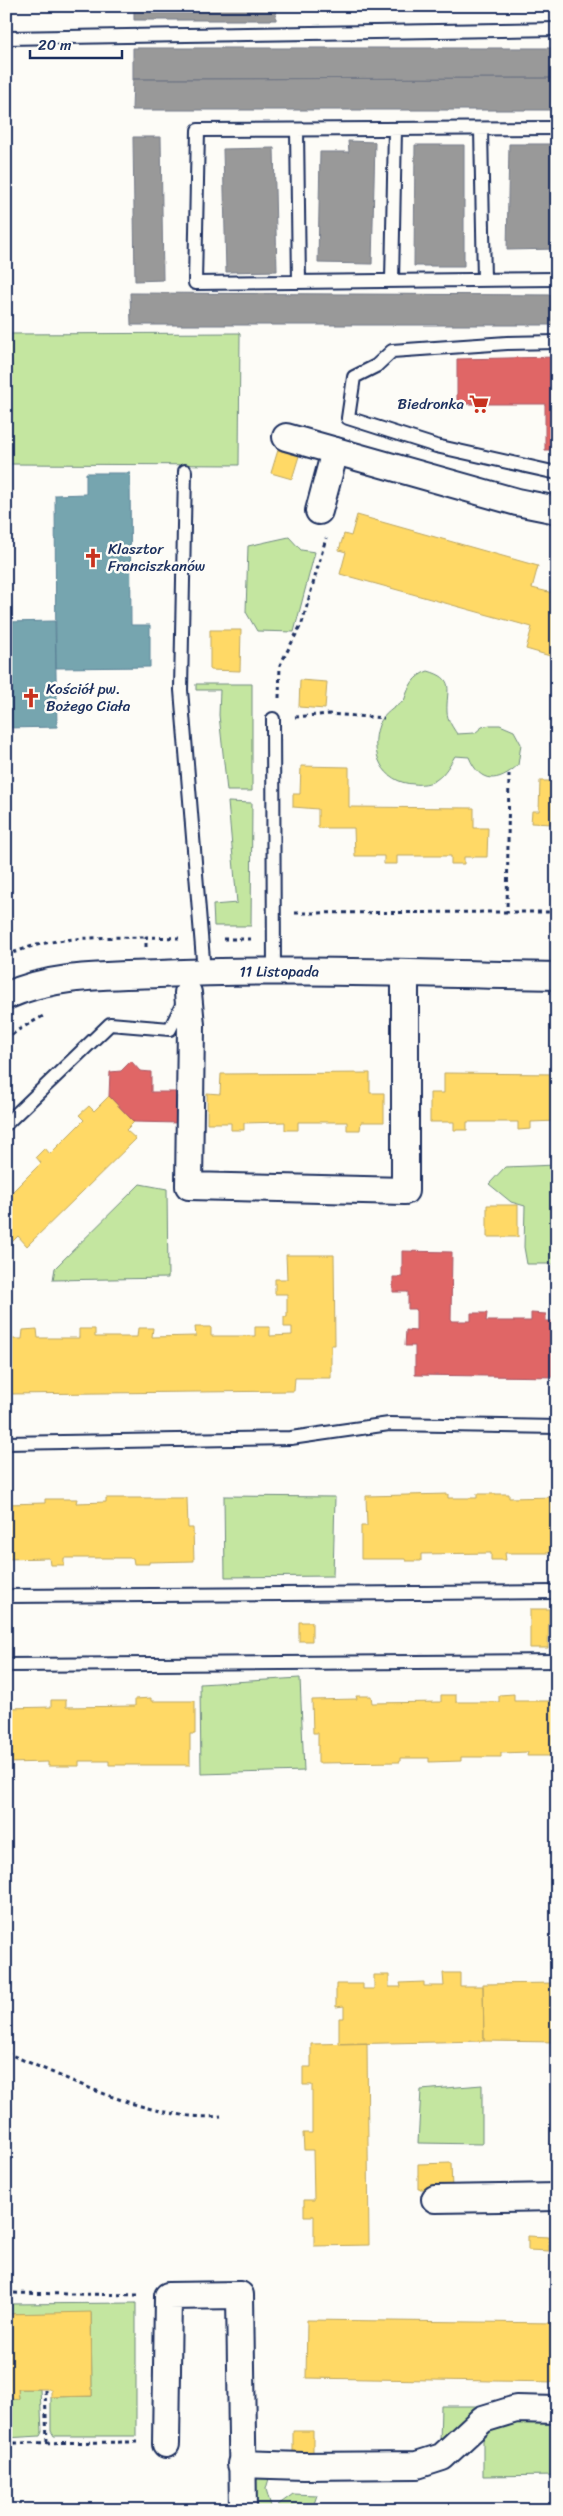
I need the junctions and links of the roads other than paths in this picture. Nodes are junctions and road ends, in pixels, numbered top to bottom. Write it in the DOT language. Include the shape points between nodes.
graph roads {
  1 [pos="557,29"];
  2 [pos="6,38"];
  3 [pos="557,128"];
  4 [pos="395,129"];
  5 [pos="481,129"];
  6 [pos="296,130"];
  7 [pos="557,279"];
  8 [pos="484,280"];
  9 [pos="392,281"];
  10 [pos="299,282"];
  11 [pos="557,342"];
  12 [pos="286,437"];
  13 [pos="336,451"];
  14 [pos="185,470"];
  15 [pos="557,472"];
  16 [pos="557,510"];
  17 [pos="323,523"];
  18 [pos="273,719"];
  19 [pos="204,972"];
  20 [pos="274,972"];
  21 [pos="405,973"];
  22 [pos="557,976"];
  23 [pos="188,994"];
  24 [pos="6,996"];
  25 [pos="6,1124"];
  26 [pos="557,1427"];
  27 [pos="6,1443"];
  28 [pos="557,1592"];
  29 [pos="6,1596"];
  30 [pos="557,1661"];
  31 [pos="6,1665"];
  32 [pos="557,2197"];
  33 [pos="435,2199"];
  34 [pos="557,2410"];
  35 [pos="166,2444"];
  36 [pos="241,2464"];
  37 [pos="243,2510"];
  1 -- 2 [label="lane"];
  3 -- 5 [label="lane"];
  4 -- 5 [label="lane"];
  4 -- 6 [label="lane"];
  4 -- 9 [label="lane"];
  5 -- 8 [label="lane"];
  6 -- 10 [label="lane"];
  6 -- 10 [label="lane" via="198,130 195,283"];
  7 -- 8 [label="lane"];
  8 -- 9 [label="lane"];
  9 -- 10 [label="lane"];
  11 -- 15 [label="lane" via="392,351 376,366 354,377 348,418 436,446"];
  12 -- 13 [label="street"];
  13 -- 16 [label="street" via="517,502"];
  13 -- 17 [label="street"];
  14 -- 19 [label="lane" via="181,690"];
  18 -- 20 [label="lane"];
  19 -- 20 [label="street, 11 Listopada"];
  19 -- 23 [label="lane"];
  19 -- 24 [label="street, 11 Listopada" via="71,979 40,984"];
  20 -- 21 [label="street, 11 Listopada"];
  21 -- 22 [label="street, 11 Listopada"];
  21 -- 23 [label="street" via="405,1191 189,1186 191,1025"];
  23 -- 25 [label="lane" via="170,1028 110,1024"];
  26 -- 27 [label="lane" via="389,1424 291,1438"];
  28 -- 29 [label="lane"];
  30 -- 31 [label="lane"];
  32 -- 33 [label="street"];
  34 -- 36 [label="street" via="516,2409 483,2419 442,2457 417,2464"];
  35 -- 36 [label="street" via="168,2296 240,2295"];
  36 -- 37 [label="street"];
}
